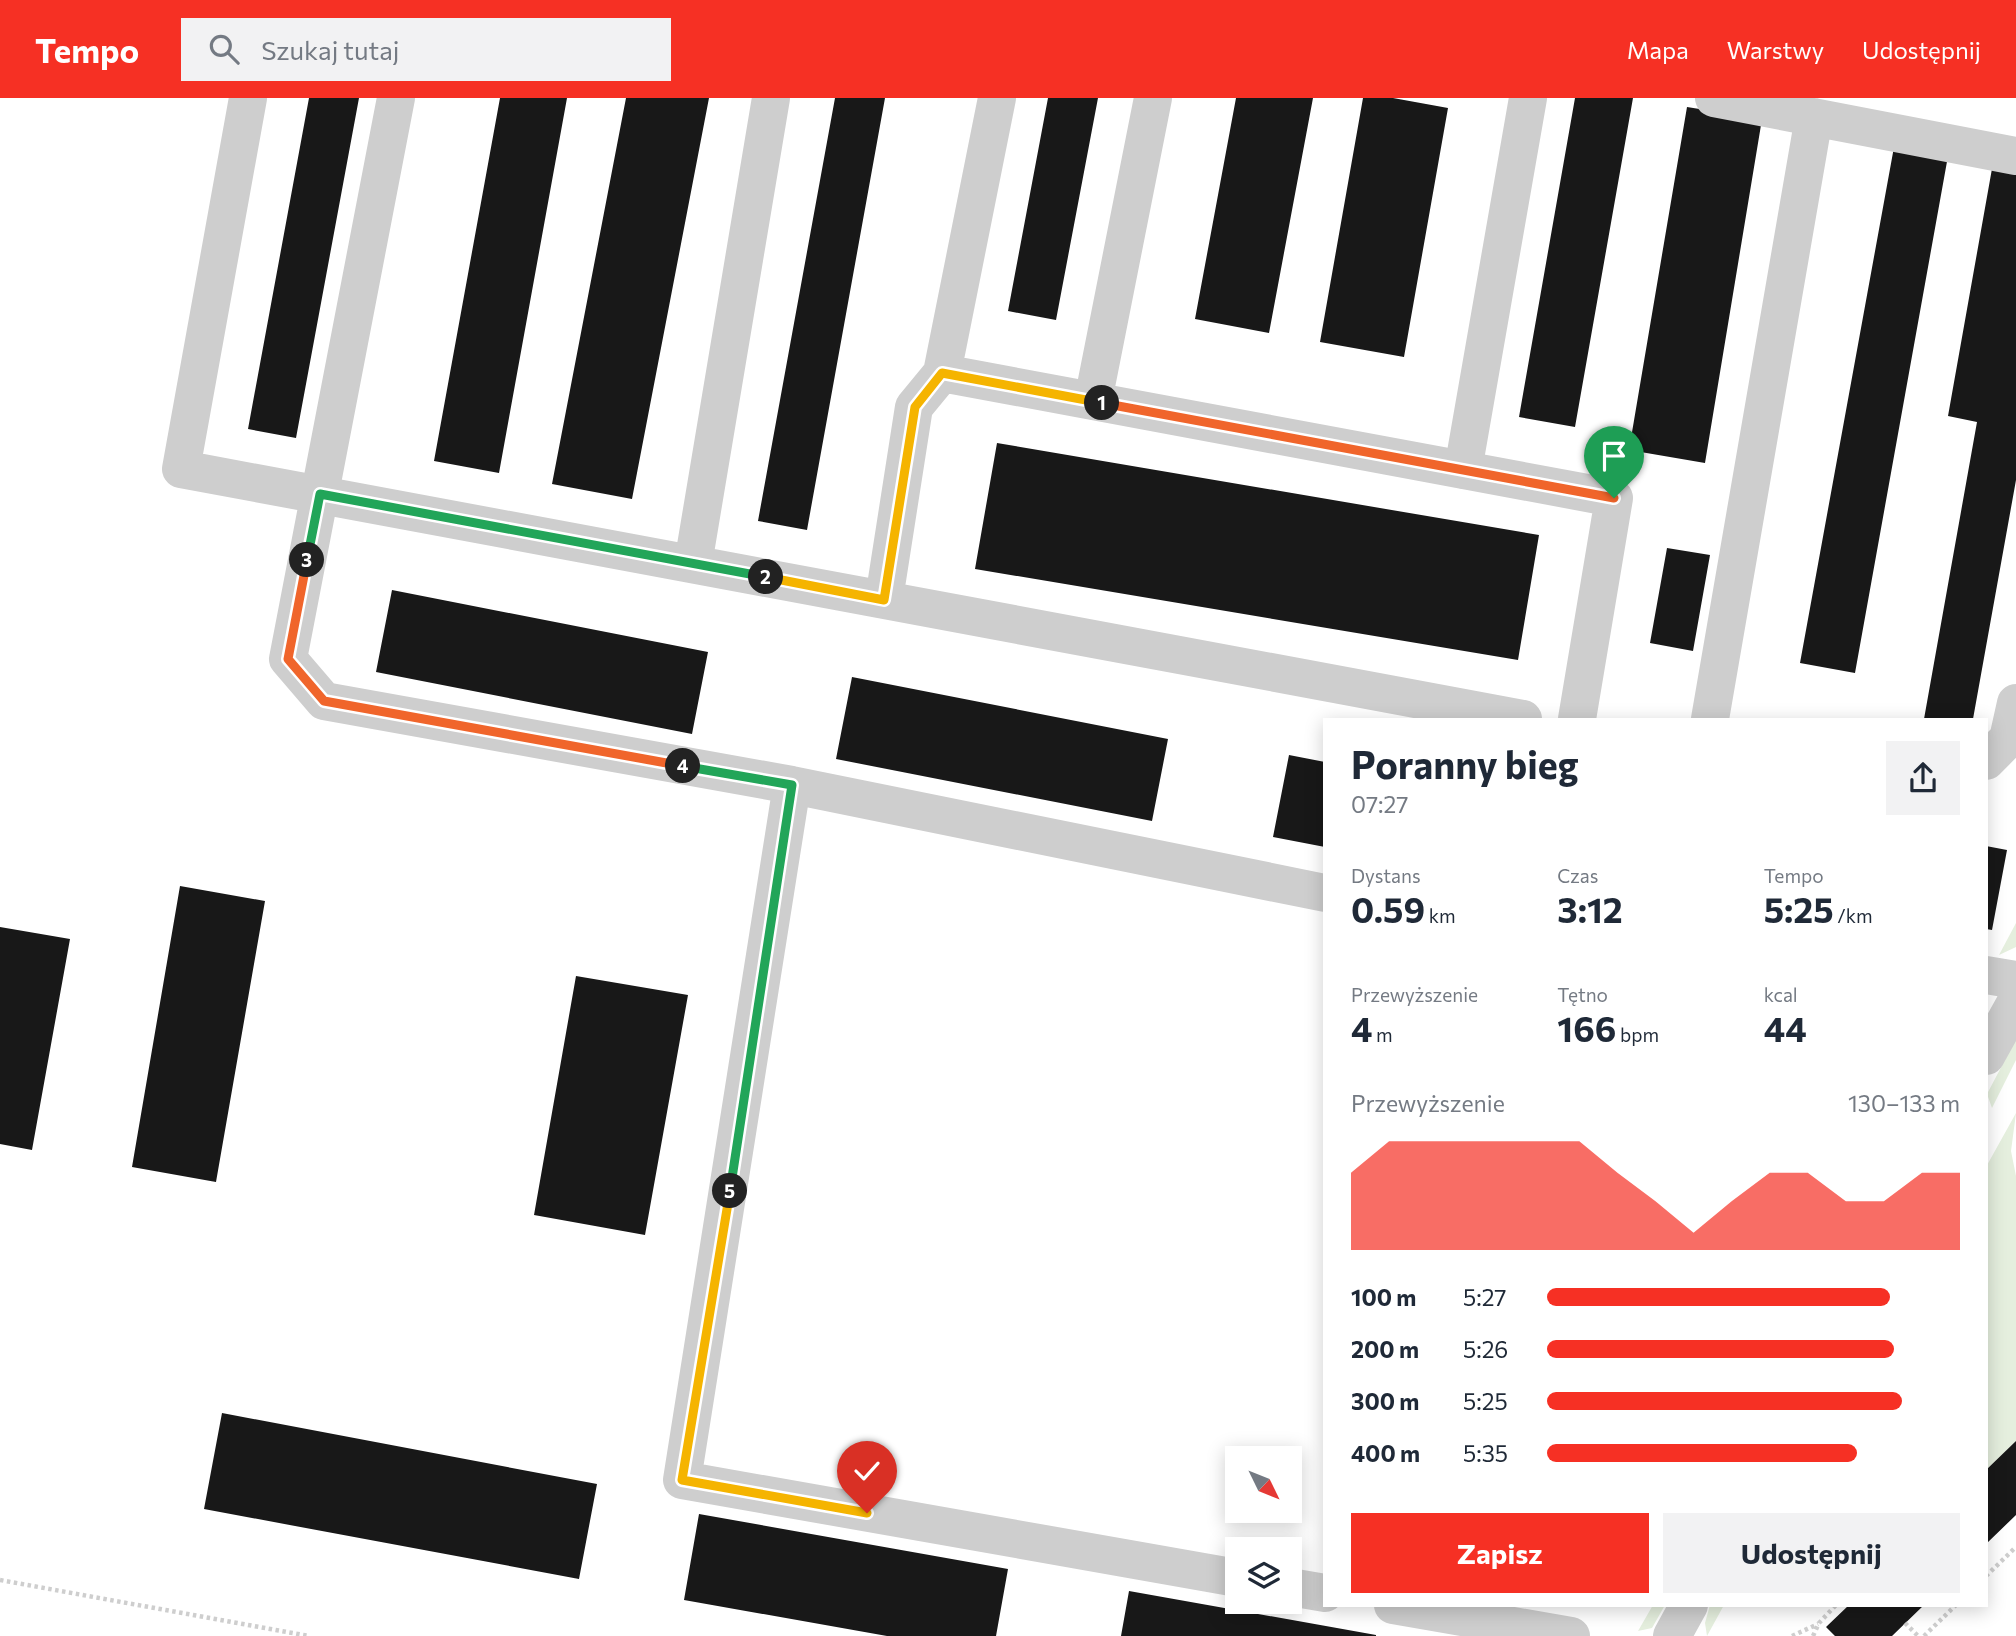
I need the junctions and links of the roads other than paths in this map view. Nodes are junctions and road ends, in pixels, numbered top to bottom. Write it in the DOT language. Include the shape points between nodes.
graph roads {
  1 [pos="248,98"];
  2 [pos="396,98"];
  3 [pos="771,98"];
  4 [pos="997,98"];
  5 [pos="1153,98"];
  6 [pos="1528,98"];
  7 [pos="1714,98"];
  8 [pos="1814,117"];
  9 [pos="2016,156"];
  10 [pos="942,373"];
  11 [pos="1093,401"];
  12 [pos="1463,470"];
  13 [pos="320,494"];
  14 [pos="693,564"];
  15 [pos="884,600"];
  16 [pos="2016,703"];
  17 [pos="1518,718"];
  18 [pos="1577,718"];
  19 [pos="1710,718"];
  20 [pos="1988,759"];
  21 [pos="792,785"];
  22 [pos="1323,893"];
  23 [pos="1988,975"];
  24 [pos="2016,980"];
  25 [pos="2003,1013"];
  26 [pos="1988,1051"];
  27 [pos="1225,1575"];
  28 [pos="1302,1589"];
  29 [pos="1323,1593"];
  30 [pos="1416,1607"];
  31 [pos="1688,1607"];
  32 [pos="1475,1612"];
  33 [pos="1571,1636"];
  34 [pos="1672,1636"];
  1 -- 13 [label="street" via="181,469"];
  2 -- 13 [label="street"];
  3 -- 14 [label="street"];
  4 -- 10 [label="street"];
  5 -- 11 [label="street"];
  6 -- 12 [label="street"];
  7 -- 8 [label="street"];
  8 -- 9 [label="street"];
  8 -- 19 [label="street"];
  10 -- 11 [label="street"];
  10 -- 15 [label="street" via="915,407"];
  11 -- 12 [label="street"];
  12 -- 18 [label="street" via="1614,498"];
  13 -- 14 [label="street"];
  13 -- 21 [label="street" via="288,659 324,701"];
  14 -- 15 [label="street"];
  15 -- 17 [label="street"];
  16 -- 20 [label="street" via="2008,739"];
  21 -- 22 [label="street"];
  21 -- 27 [label="street" via="682,1480"];
  23 -- 24 [label="street"];
  25 -- 26 [label="street"];
  28 -- 29 [label="street"];
  30 -- 32 [label="street"];
  31 -- 34 [label="street"];
  32 -- 33 [label="street"];
}
